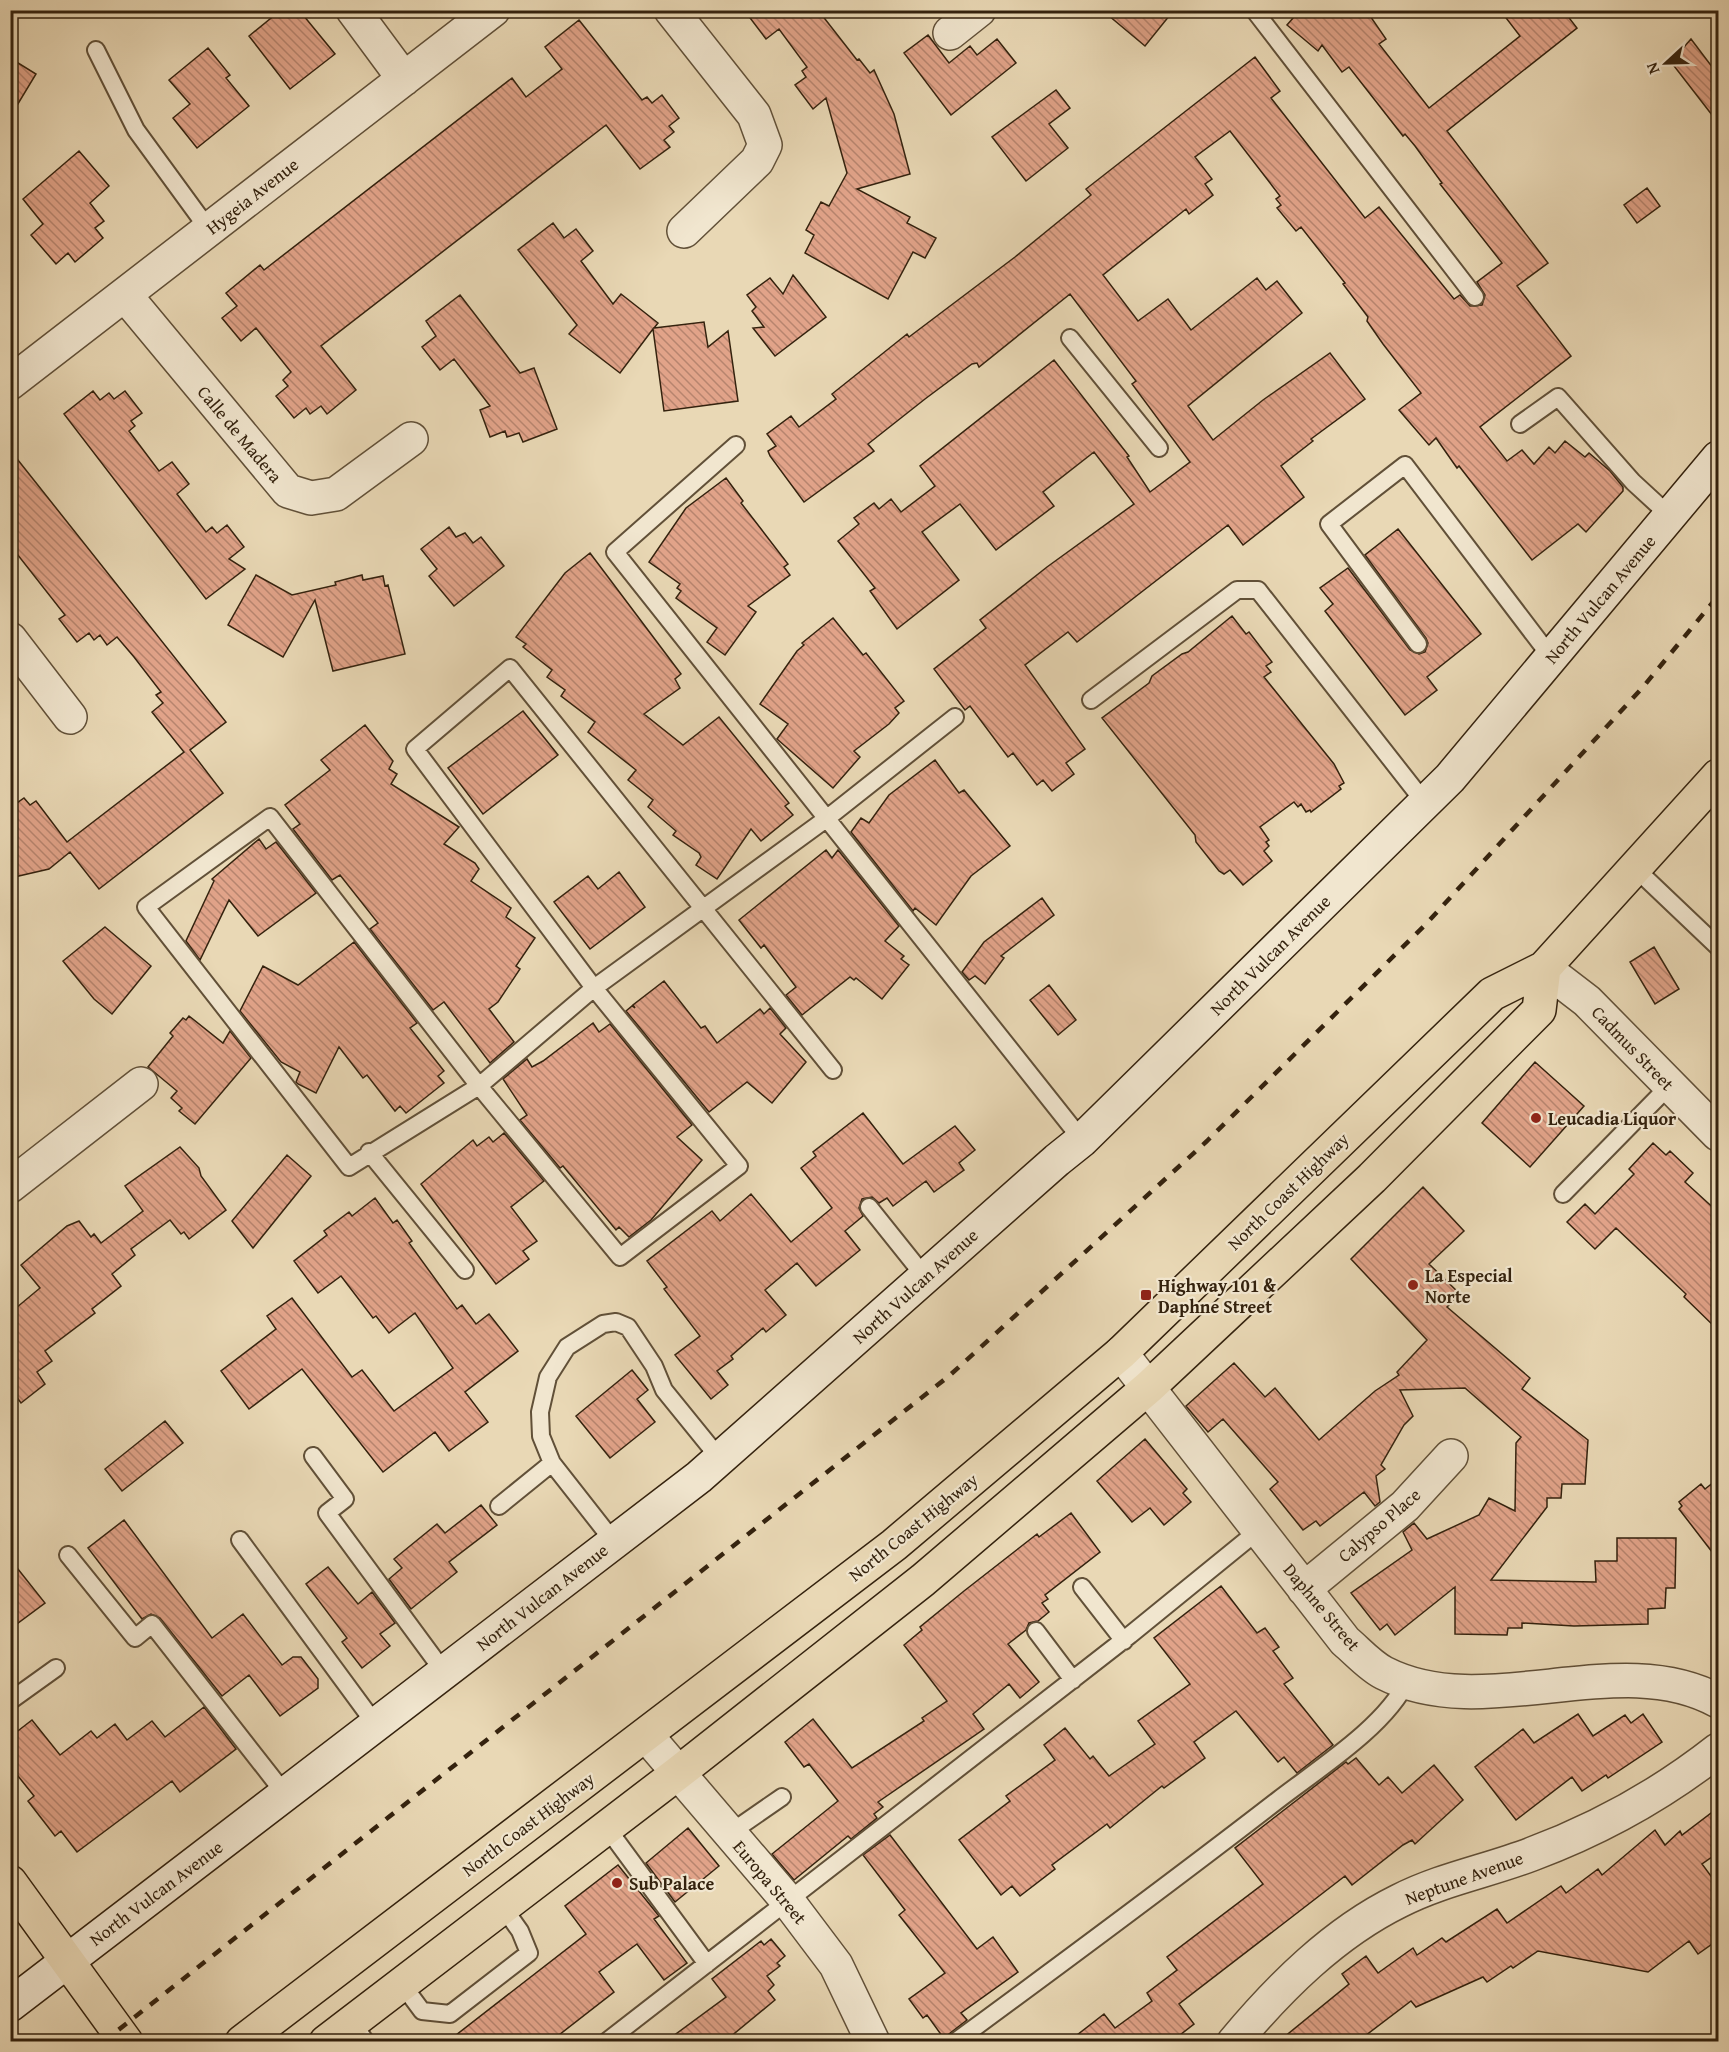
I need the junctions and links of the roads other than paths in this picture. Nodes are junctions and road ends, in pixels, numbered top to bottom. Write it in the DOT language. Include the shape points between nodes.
graph roads {
  1 [pos="353,10"];
  2 [pos="493,10"];
  3 [pos="671,10"];
  4 [pos="979,10"];
  5 [pos="1254,10"];
  6 [pos="950,33"];
  7 [pos="96,50"];
  8 [pos="404,79"];
  9 [pos="209,230"];
  10 [pos="684,231"];
  11 [pos="125,295"];
  12 [pos="1475,297"];
  13 [pos="1070,338"];
  14 [pos="10,383"];
  15 [pos="1520,424"];
  16 [pos="411,439"];
  17 [pos="736,446"];
  18 [pos="1159,448"];
  19 [pos="1719,458"];
  20 [pos="1670,516"];
  21 [pos="10,639"];
  22 [pos="1418,644"];
  23 [pos="1551,657"];
  24 [pos="1091,700"];
  25 [pos="70,717"];
  26 [pos="955,717"];
  27 [pos="1719,776"];
  28 [pos="1425,803"];
  29 [pos="826,819"];
  30 [pos="1635,868"];
  31 [pos="703,909"];
  32 [pos="1719,946"];
  33 [pos="1544,968"];
  34 [pos="594,988"];
  35 [pos="833,1070"];
  36 [pos="141,1084"];
  37 [pos="479,1086"];
  38 [pos="1669,1086"];
  39 [pos="1719,1134"];
  40 [pos="1082,1140"];
  41 [pos="369,1152"];
  42 [pos="10,1186"];
  43 [pos="1563,1194"];
  44 [pos="869,1207"];
  45 [pos="465,1270"];
  46 [pos="925,1277"];
  47 [pos="1122,1353"];
  48 [pos="1149,1387"];
  49 [pos="313,1456"];
  50 [pos="1451,1456"];
  51 [pos="720,1459"];
  52 [pos="552,1463"];
  53 [pos="499,1506"];
  54 [pos="1259,1530"];
  55 [pos="240,1540"];
  56 [pos="614,1542"];
  57 [pos="68,1555"];
  58 [pos="1082,1587"];
  59 [pos="1304,1589"];
  60 [pos="1036,1631"];
  61 [pos="1124,1641"];
  62 [pos="56,1668"];
  63 [pos="444,1672"];
  64 [pos="1073,1680"];
  65 [pos="1407,1682"];
  66 [pos="10,1701"];
  67 [pos="1719,1701"];
  68 [pos="376,1725"];
  69 [pos="646,1735"];
  70 [pos="1719,1750"];
  71 [pos="678,1773"];
  72 [pos="285,1794"];
  73 [pos="782,1797"];
  74 [pos="607,1828"];
  75 [pos="730,1833"];
  76 [pos="10,1882"];
  77 [pos="788,1900"];
  78 [pos="502,1907"];
  79 [pos="66,1962"];
  80 [pos="707,1964"];
  81 [pos="402,1984"];
  82 [pos="10,2005"];
  83 [pos="359,2032"];
  84 [pos="126,2042"];
  85 [pos="242,2042"];
  86 [pos="326,2042"];
  87 [pos="606,2042"];
  88 [pos="873,2042"];
  89 [pos="955,2042"];
  90 [pos="1234,2042"];
  1 -- 8 [label="street"];
  2 -- 8 [label="street, Hygeia Avenue"];
  3 -- 10 [label="street" via="754,115 765,146 757,161"];
  4 -- 6 [label="street"];
  5 -- 12 [label="lane"];
  7 -- 9 [label="lane" via="136,130"];
  8 -- 9 [label="street, Hygeia Avenue"];
  9 -- 11 [label="street, Hygeia Avenue"];
  11 -- 14 [label="street, Hygeia Avenue"];
  11 -- 16 [label="street, Calle de Madera" via="288,491 311,498 336,494"];
  13 -- 18 [label="lane"];
  15 -- 20 [label="lane" via="1558,397 1633,482"];
  17 -- 29 [label="lane" via="615,552"];
  19 -- 20 [label="street, North Vulcan Avenue"];
  20 -- 23 [label="street, North Vulcan Avenue"];
  21 -- 25 [label="street"];
  22 -- 23 [label="lane" via="1329,524 1405,465"];
  23 -- 28 [label="street, North Vulcan Avenue"];
  24 -- 28 [label="lane" via="1237,590 1258,590"];
  26 -- 29 [label="lane"];
  27 -- 30 [label="main road, North Coast Highway"];
  28 -- 40 [label="street, North Vulcan Avenue"];
  29 -- 31 [label="lane"];
  29 -- 40 [label="lane"];
  30 -- 32 [label="lane"];
  30 -- 33 [label="main road, North Coast Highway"];
  31 -- 34 [label="lane"];
  31 -- 34 [label="lane" via="510,668 415,749"];
  31 -- 35 [label="lane"];
  33 -- 38 [label="street, Cadmus Street" via="1587,1001"];
  33 -- 47 [label="main road, North Coast Highway" via="1492,994"];
  33 -- 48 [label="main road" via="1539,1010 1372,1178"];
  34 -- 37 [label="lane"];
  34 -- 37 [label="lane" via="739,1166 620,1257"];
  36 -- 42 [label="street"];
  37 -- 41 [label="lane"];
  37 -- 41 [label="lane" via="270,817 146,907 349,1167"];
  38 -- 39 [label="street, Cadmus Street"];
  38 -- 43 [label="lane"];
  40 -- 46 [label="street, North Vulcan Avenue"];
  41 -- 45 [label="lane"];
  44 -- 46 [label="lane"];
  46 -- 51 [label="street, North Vulcan Avenue"];
  47 -- 48 [label="street, Daphne Street"];
  47 -- 69 [label="main road, North Coast Highway" via="894,1545"];
  48 -- 54 [label="street, Daphne Street"];
  48 -- 71 [label="main road" via="922,1580"];
  49 -- 63 [label="lane" via="345,1499 327,1513"];
  50 -- 59 [label="street, Calypso Place" via="1405,1506"];
  51 -- 52 [label="lane" via="664,1390 654,1366 628,1327 616,1322 603,1324 567,1347 548,1377 540,1412 540,1436"];
  51 -- 56 [label="street, North Vulcan Avenue"];
  52 -- 53 [label="lane"];
  52 -- 56 [label="lane"];
  54 -- 59 [label="street, Daphne Street"];
  54 -- 61 [label="lane"];
  55 -- 68 [label="lane"];
  56 -- 63 [label="street, North Vulcan Avenue"];
  57 -- 72 [label="lane" via="135,1638 152,1624"];
  58 -- 61 [label="lane"];
  59 -- 65 [label="street, Daphne Street" via="1345,1641 1383,1673"];
  60 -- 64 [label="lane"];
  61 -- 64 [label="lane"];
  62 -- 66 [label="lane"];
  63 -- 68 [label="street, North Vulcan Avenue"];
  64 -- 77 [label="lane"];
  65 -- 67 [label="street, Daphne Street" via="1476,1691 1633,1681 1674,1685"];
  65 -- 89 [label="lane" via="1400,1698 1385,1715 1325,1763 1168,1886"];
  68 -- 72 [label="street, North Vulcan Avenue"];
  69 -- 71 [label="street, Europa Street"];
  69 -- 85 [label="main road, North Coast Highway"];
  70 -- 90 [label="street, Neptune Avenue" via="1681,1779 1616,1816 1532,1854 1435,1885 1356,1926 1322,1951"];
  71 -- 74 [label="main road"];
  71 -- 75 [label="street, Europa Street"];
  72 -- 79 [label="street, North Vulcan Avenue"];
  73 -- 75 [label="lane"];
  74 -- 78 [label="main road"];
  74 -- 80 [label="lane"];
  75 -- 77 [label="street, Europa Street"];
  76 -- 79 [label="main road"];
  77 -- 80 [label="lane"];
  77 -- 88 [label="street, Europa Street" via="836,1965"];
  78 -- 81 [label="main road"];
  78 -- 81 [label="lane" via="520,1931 529,1953 450,2014 422,2011"];
  79 -- 82 [label="street, North Vulcan Avenue"];
  79 -- 84 [label="main road"];
  80 -- 87 [label="lane"];
  81 -- 83 [label="main road"];
  83 -- 86 [label="main road"];
}
